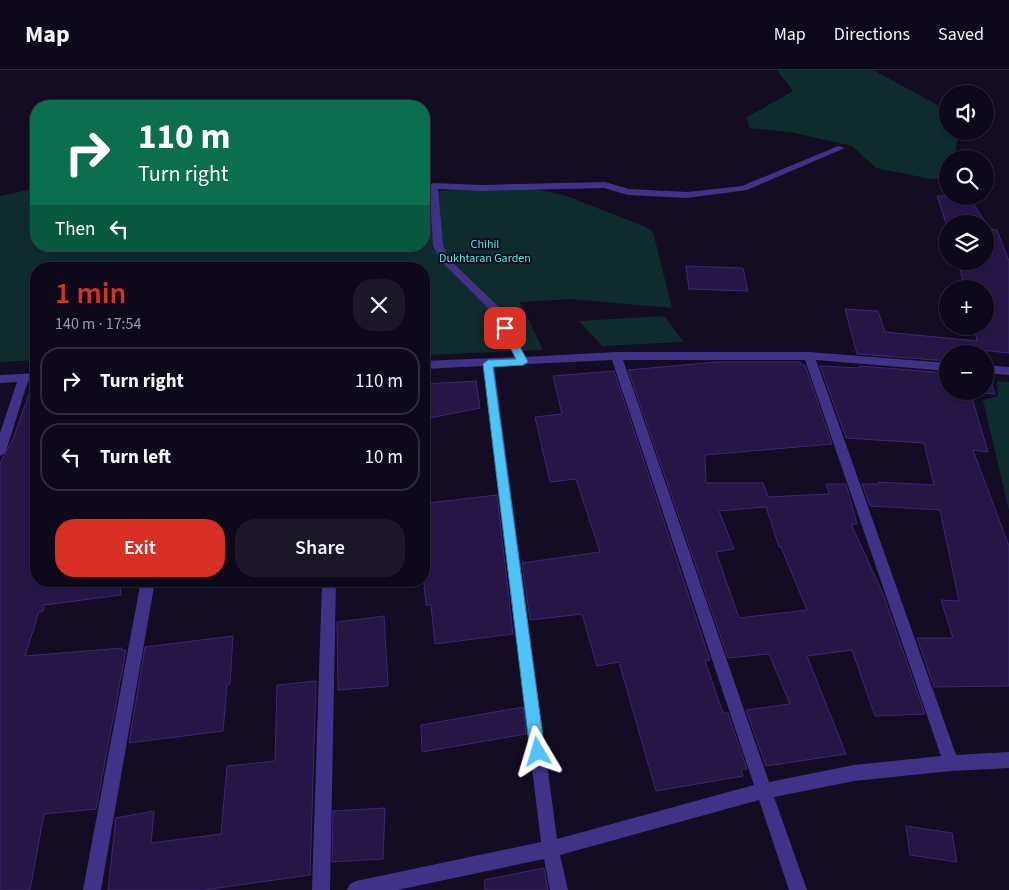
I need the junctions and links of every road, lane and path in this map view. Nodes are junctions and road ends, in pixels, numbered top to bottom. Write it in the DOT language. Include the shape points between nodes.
graph roads {
  1 [pos="841,148"];
  2 [pos="616,356"];
  3 [pos="809,356"];
  4 [pos="523,362"];
  5 [pos="488,364"];
  6 [pos="430,365"];
  7 [pos="939,366"];
  8 [pos="994,370"];
  9 [pos="1009,371"];
  10 [pos="30,377"];
  11 [pos="0,379"];
  12 [pos="0,451"];
  13 [pos="147,587"];
  14 [pos="329,587"];
  15 [pos="1009,760"];
  16 [pos="951,763"];
  17 [pos="763,791"];
  18 [pos="550,849"];
  19 [pos="92,890"];
  20 [pos="321,890"];
  21 [pos="356,890"];
  22 [pos="559,890"];
  23 [pos="798,890"];
  1 -- 4 [label="street" via="744,188 687,195 628,192 605,185 433,186 438,245 445,260 497,311"];
  2 -- 3 [label="street"];
  2 -- 4 [label="street"];
  2 -- 17 [label="street"];
  3 -- 7 [label="street"];
  3 -- 16 [label="street"];
  4 -- 5 [label="street"];
  5 -- 6 [label="street"];
  5 -- 18 [label="street"];
  8 -- 9 [label="street"];
  10 -- 11 [label="street"];
  10 -- 12 [label="street"];
  13 -- 19 [label="street"];
  14 -- 20 [label="street"];
  15 -- 16 [label="street"];
  16 -- 17 [label="street" via="854,773"];
  17 -- 18 [label="street"];
  17 -- 23 [label="street"];
  18 -- 21 [label="street"];
  18 -- 22 [label="street"];
}
